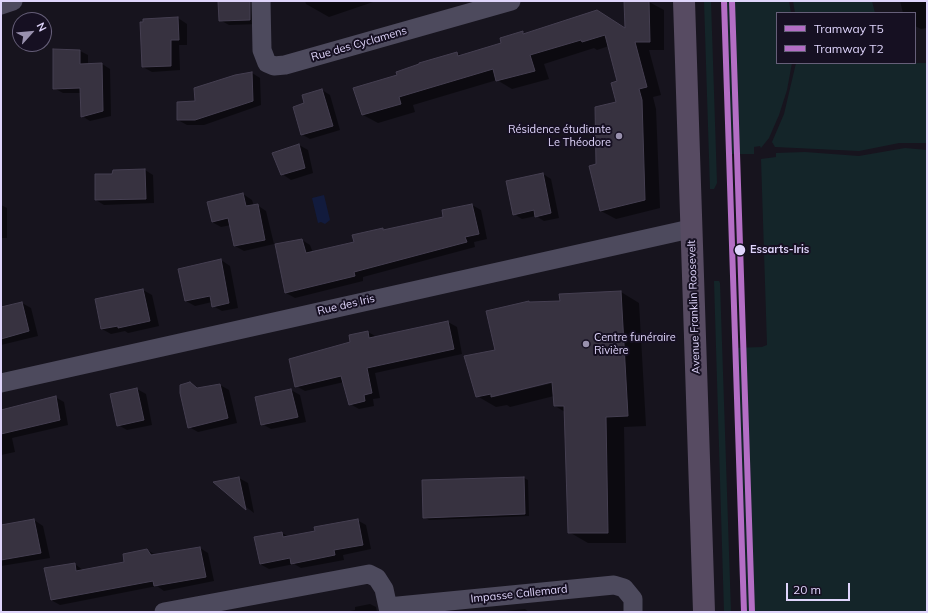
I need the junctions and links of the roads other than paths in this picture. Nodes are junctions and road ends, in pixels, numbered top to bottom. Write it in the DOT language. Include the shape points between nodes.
graph roads {
  1 [pos="13,1"];
  2 [pos="261,1"];
  3 [pos="511,1"];
  4 [pos="684,1"];
  5 [pos="1,5"];
  6 [pos="690,229"];
  7 [pos="1,382"];
  8 [pos="388,610"];
  9 [pos="164,612"];
  10 [pos="633,612"];
  11 [pos="704,612"];
  1 -- 5 [label="street"];
  2 -- 3 [label="street, Rue des Cyclamens" via="262,50 267,63 274,66"];
  4 -- 6 [label="main road, Avenue Franklin Roosevelt"];
  6 -- 7 [label="street, Rue des Iris"];
  6 -- 11 [label="main road, Avenue Franklin Roosevelt"];
  8 -- 9 [label="street, Impasse Callemard" via="384,589 377,578 369,574"];
  8 -- 10 [label="street, Impasse Callemard" via="614,585 624,588 633,599"];
}
